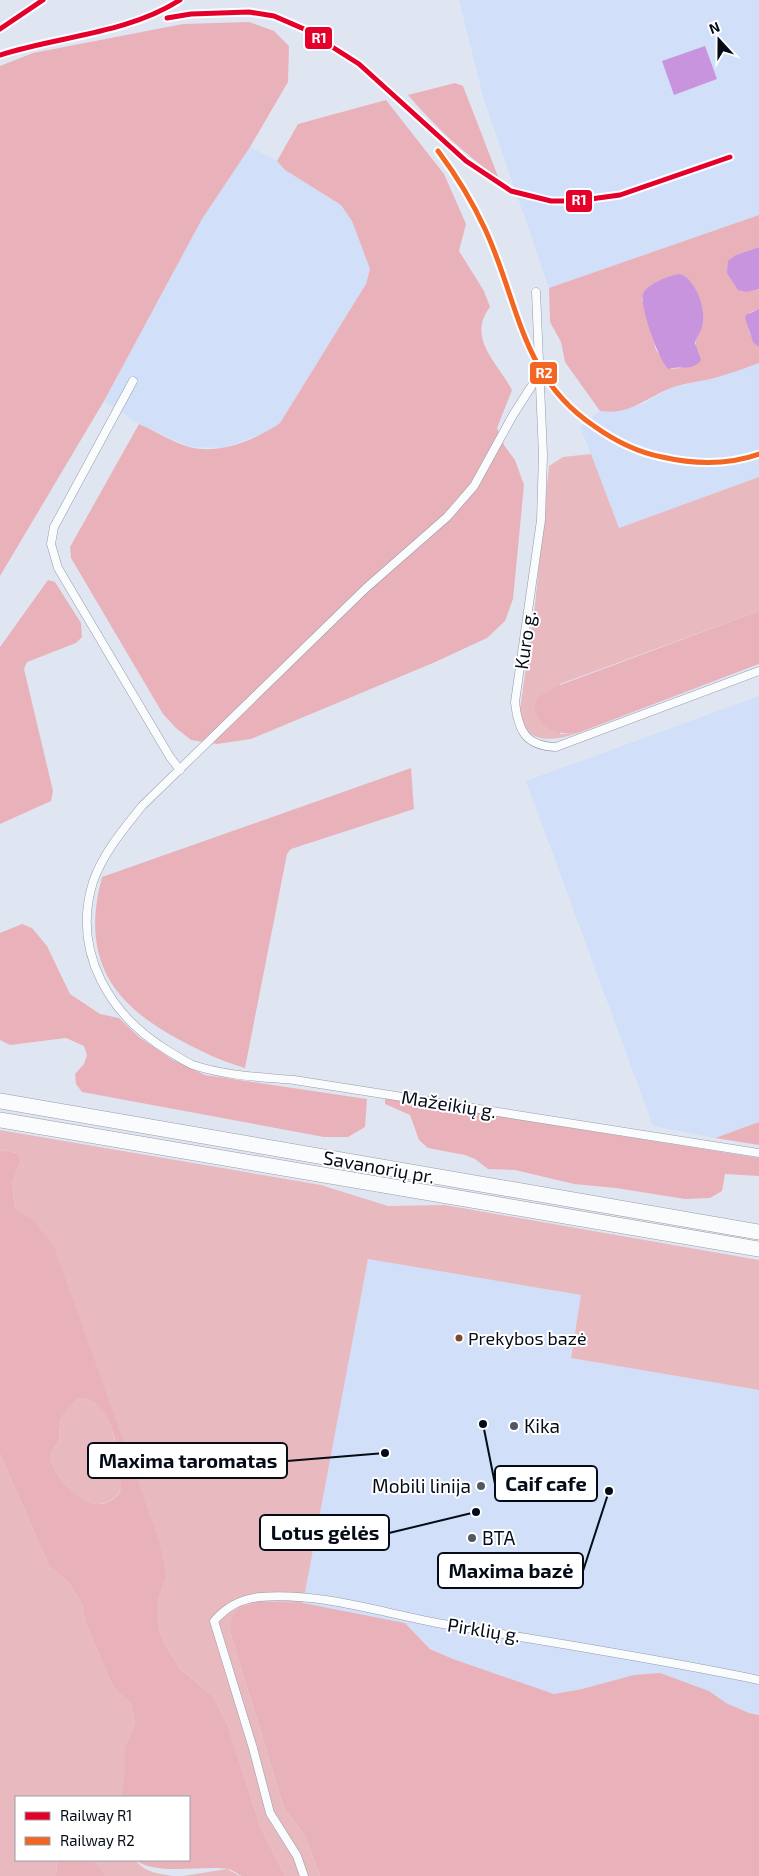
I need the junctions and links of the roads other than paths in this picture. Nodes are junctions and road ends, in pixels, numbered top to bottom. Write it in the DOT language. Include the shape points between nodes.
graph roads {
  1 [pos="536,292"];
  2 [pos="538,376"];
  3 [pos="133,381"];
  4 [pos="759,671"];
  5 [pos="180,770"];
  6 [pos="0,1101"];
  7 [pos="0,1120"];
  8 [pos="759,1153"];
  9 [pos="759,1232"];
  10 [pos="758,1250"];
  11 [pos="759,1680"];
  12 [pos="304,1876"];
  1 -- 2 [label="street, Kuro g."];
  2 -- 4 [label="street, Kuro g." via="543,455 541,520 516,702 517,722 524,734 539,744 556,747"];
  2 -- 5 [label="street, Mažeikių g." via="474,486 448,517 366,588"];
  3 -- 5 [label="street" via="54,527 51,544 58,568"];
  5 -- 8 [label="street, Mažeikių g." via="142,806 113,843 93,882 89,903 91,954 97,974 116,1006 147,1036 191,1064 225,1074 294,1080"];
  6 -- 9 [label="highway, Savanorių pr."];
  7 -- 10 [label="highway, Savanorių pr."];
  11 -- 12 [label="street, Pirklių g." via="320,1599 280,1597 241,1600 214,1620 240,1700 270,1813 297,1856"];
}
